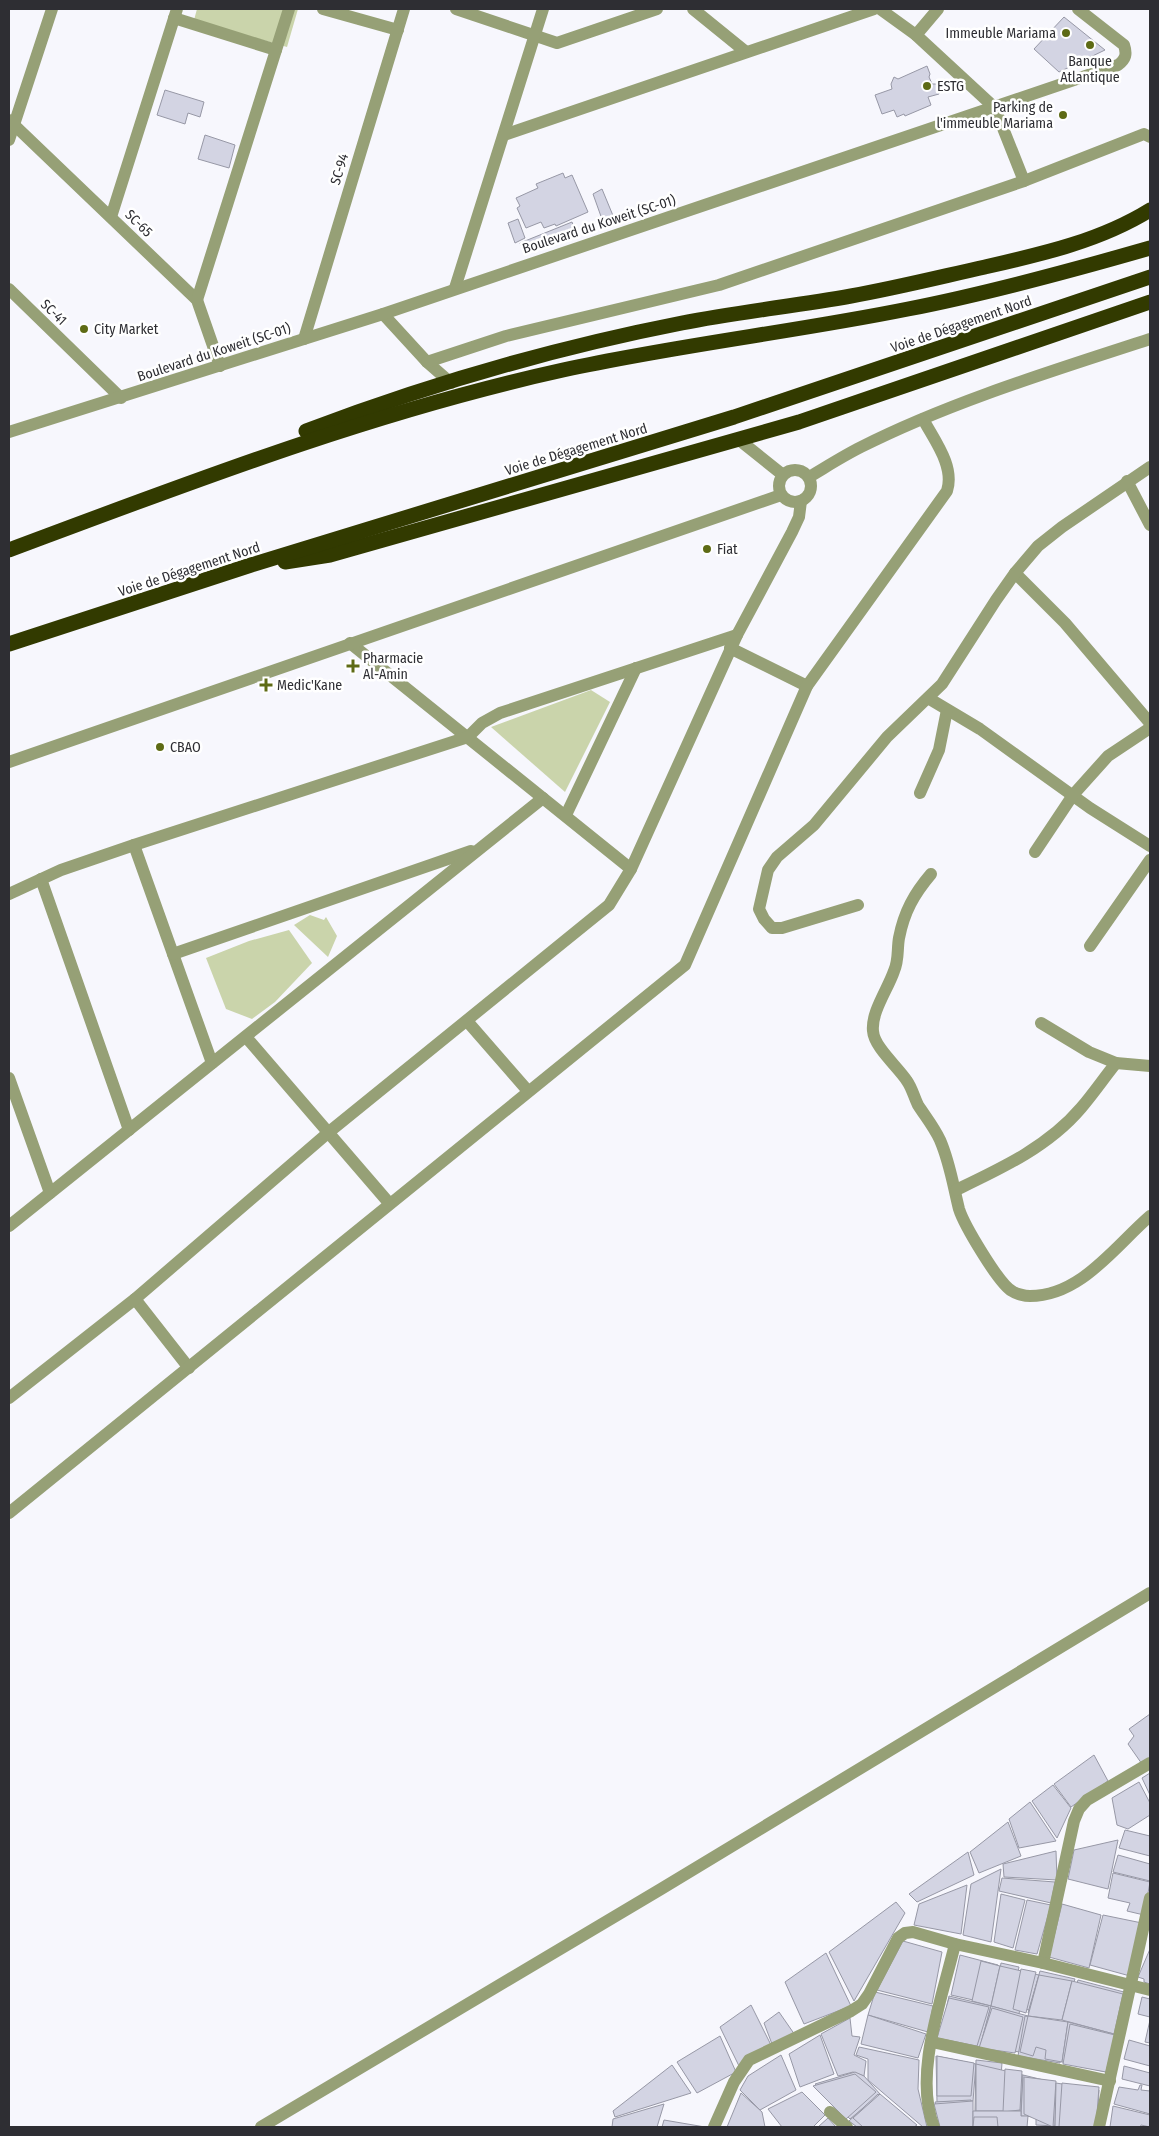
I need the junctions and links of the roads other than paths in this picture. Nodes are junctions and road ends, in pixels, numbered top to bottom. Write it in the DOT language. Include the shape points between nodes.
graph roads {
  1 [pos="52,9"];
  2 [pos="289,9"];
  3 [pos="323,9"];
  4 [pos="404,9"];
  5 [pos="456,9"];
  6 [pos="543,9"];
  7 [pos="657,9"];
  8 [pos="693,9"];
  9 [pos="874,9"];
  10 [pos="880,9"];
  11 [pos="938,9"];
  12 [pos="1078,9"];
  13 [pos="175,14"];
  14 [pos="398,30"];
  15 [pos="916,35"];
  16 [pos="534,36"];
  17 [pos="276,50"];
  18 [pos="746,52"];
  19 [pos="994,108"];
  20 [pos="11,123"];
  21 [pos="504,135"];
  22 [pos="1150,137"];
  23 [pos="9,140"];
  24 [pos="1024,181"];
  25 [pos="1150,210"];
  26 [pos="110,216"];
  27 [pos="1150,248"];
  28 [pos="1150,277"];
  29 [pos="456,288"];
  30 [pos="9,289"];
  31 [pos="197,300"];
  32 [pos="1150,302"];
  33 [pos="383,314"];
  34 [pos="304,339"];
  35 [pos="1150,340"];
  36 [pos="427,362"];
  37 [pos="220,366"];
  38 [pos="451,383"];
  39 [pos="122,398"];
  40 [pos="923,419"];
  41 [pos="9,432"];
  42 [pos="738,439"];
  43 [pos="243,463"];
  44 [pos="1150,467"];
  45 [pos="783,475"];
  46 [pos="808,477"];
  47 [pos="1127,481"];
  48 [pos="781,495"];
  49 [pos="801,502"];
  50 [pos="1150,526"];
  51 [pos="9,550"];
  52 [pos="251,565"];
  53 [pos="1015,573"];
  54 [pos="737,635"];
  55 [pos="350,643"];
  56 [pos="9,644"];
  57 [pos="730,648"];
  58 [pos="636,668"];
  59 [pos="806,686"];
  60 [pos="928,698"];
  61 [pos="947,710"];
  62 [pos="1150,723"];
  63 [pos="1150,728"];
  64 [pos="468,737"];
  65 [pos="9,762"];
  66 [pos="920,793"];
  67 [pos="1073,795"];
  68 [pos="543,798"];
  69 [pos="566,815"];
  70 [pos="134,845"];
  71 [pos="1150,846"];
  72 [pos="480,848"];
  73 [pos="1035,852"];
  74 [pos="1150,860"];
  75 [pos="631,869"];
  76 [pos="931,874"];
  77 [pos="41,879"];
  78 [pos="9,894"];
  79 [pos="858,905"];
  80 [pos="1090,946"];
  81 [pos="173,954"];
  82 [pos="467,1021"];
  83 [pos="1042,1023"];
  84 [pos="246,1036"];
  85 [pos="1116,1063"];
  86 [pos="212,1064"];
  87 [pos="1150,1066"];
  88 [pos="9,1078"];
  89 [pos="528,1091"];
  90 [pos="129,1130"];
  91 [pos="330,1132"];
  92 [pos="956,1190"];
  93 [pos="50,1193"];
  94 [pos="389,1203"];
  95 [pos="1150,1216"];
  96 [pos="9,1226"];
  97 [pos="135,1299"];
  98 [pos="189,1368"];
  99 [pos="9,1398"];
  100 [pos="9,1513"];
  101 [pos="1150,1593"];
  102 [pos="1150,1763"];
  103 [pos="1150,1898"];
  104 [pos="955,1944"];
  105 [pos="1043,1963"];
  106 [pos="1131,1985"];
  107 [pos="1150,1990"];
  108 [pos="932,2042"];
  109 [pos="1110,2080"];
  110 [pos="830,2112"];
  111 [pos="261,2127"];
  112 [pos="714,2127"];
  113 [pos="847,2127"];
  114 [pos="934,2127"];
  115 [pos="1100,2127"];
  1 -- 20 [label="street"];
  2 -- 17 [label="street"];
  3 -- 14 [label="street"];
  4 -- 14 [label="street, SC-94"];
  5 -- 16 [label="street"];
  6 -- 16 [label="street"];
  7 -- 16 [label="street" via="561,43 551,43"];
  8 -- 18 [label="street"];
  9 -- 18 [label="street"];
  10 -- 15 [label="street"];
  11 -- 15 [label="street"];
  12 -- 19 [label="street, Boulevard du Koweit (SC-01)" via="1124,45 1124,60 1118,65"];
  13 -- 17 [label="street"];
  13 -- 26 [label="street"];
  14 -- 34 [label="street, SC-94"];
  15 -- 19 [label="street"];
  16 -- 21 [label="street"];
  17 -- 31 [label="street"];
  18 -- 21 [label="street"];
  19 -- 24 [label="street"];
  19 -- 29 [label="street, Boulevard du Koweit (SC-01)"];
  20 -- 23 [label="street"];
  20 -- 26 [label="street, SC-65"];
  21 -- 29 [label="street"];
  22 -- 24 [label="street" via="1144,134"];
  24 -- 36 [label="street" via="719,285 506,336"];
  25 -- 38 [label="highway" via="1108,232 1022,258 853,296 683,323 597,341"];
  26 -- 31 [label="street, SC-65"];
  27 -- 43 [label="highway, Voie de Dégagement Nord" via="1035,281 909,309 563,370 348,427"];
  28 -- 52 [label="highway, Voie de Dégagement Nord" via="734,417"];
  29 -- 33 [label="street, Boulevard du Koweit (SC-01)"];
  30 -- 39 [label="street, SC-41"];
  31 -- 37 [label="street, SC-65"];
  32 -- 42 [label="highway" via="798,422"];
  33 -- 34 [label="street, Boulevard du Koweit (SC-01)"];
  33 -- 36 [label="street"];
  34 -- 37 [label="street, Boulevard du Koweit (SC-01)"];
  35 -- 40 [label="street" via="1073,364"];
  36 -- 38 [label="street"];
  37 -- 39 [label="street, Boulevard du Koweit (SC-01)"];
  38 -- 43 [label="highway" via="307,430"];
  39 -- 41 [label="street, Boulevard du Koweit (SC-01)"];
  40 -- 46 [label="street" via="861,447"];
  40 -- 59 [label="street" via="949,470 947,491"];
  42 -- 45 [label="street"];
  42 -- 52 [label="highway" via="330,555"];
  43 -- 51 [label="highway, Voie de Dégagement Nord"];
  44 -- 47 [label="street"];
  45 -- 46 [label="street" via="796,470"];
  45 -- 48 [label="street" via="779,481"];
  46 -- 49 [label="street" via="811,491"];
  47 -- 50 [label="street"];
  47 -- 53 [label="street" via="1038,546"];
  48 -- 49 [label="street" via="794,503"];
  48 -- 55 [label="street"];
  49 -- 54 [label="street" via="792,532"];
  52 -- 56 [label="highway, Voie de Dégagement Nord"];
  53 -- 60 [label="street" via="942,684"];
  53 -- 62 [label="street" via="1066,623"];
  54 -- 57 [label="street"];
  54 -- 58 [label="street"];
  55 -- 64 [label="street"];
  55 -- 65 [label="street"];
  57 -- 59 [label="street"];
  57 -- 75 [label="street"];
  58 -- 64 [label="street" via="500,713 482,723"];
  58 -- 69 [label="street"];
  59 -- 89 [label="street" via="685,965"];
  60 -- 61 [label="street"];
  60 -- 79 [label="street" via="887,737 814,825 777,857 768,870 759,909 772,928 782,928"];
  61 -- 66 [label="street" via="939,750"];
  61 -- 67 [label="street" via="980,729"];
  63 -- 67 [label="street" via="1108,756"];
  64 -- 68 [label="street"];
  64 -- 70 [label="street"];
  67 -- 71 [label="street"];
  67 -- 73 [label="street"];
  68 -- 69 [label="street"];
  68 -- 72 [label="street"];
  69 -- 75 [label="street"];
  70 -- 77 [label="street"];
  70 -- 81 [label="street"];
  72 -- 81 [label="street"];
  72 -- 84 [label="street"];
  74 -- 80 [label="street"];
  75 -- 82 [label="street" via="604,910"];
  76 -- 92 [label="street" via="915,893 905,914 898,960 872,1031 877,1044 909,1083 917,1103 939,1138 950,1163"];
  77 -- 78 [label="street"];
  77 -- 90 [label="street"];
  81 -- 86 [label="street"];
  82 -- 89 [label="street"];
  82 -- 91 [label="street"];
  83 -- 85 [label="street" via="1089,1052"];
  84 -- 86 [label="street"];
  84 -- 91 [label="street"];
  85 -- 87 [label="street"];
  85 -- 92 [label="street" via="1080,1110 1057,1130 1008,1165"];
  86 -- 90 [label="street"];
  88 -- 93 [label="street"];
  89 -- 94 [label="street"];
  90 -- 93 [label="street"];
  91 -- 94 [label="street"];
  91 -- 97 [label="street"];
  92 -- 95 [label="street" via="967,1228 1000,1280 1012,1291 1029,1296 1047,1294 1071,1285"];
  93 -- 96 [label="street"];
  94 -- 98 [label="street"];
  97 -- 98 [label="street"];
  97 -- 99 [label="street"];
  98 -- 100 [label="street"];
  101 -- 111 [label="street"];
  102 -- 105 [label="street" via="1087,1800 1079,1809"];
  103 -- 106 [label="street"];
  104 -- 105 [label="street"];
  104 -- 108 [label="street"];
  104 -- 112 [label="street" via="913,1932 898,1938 862,2004 749,2060"];
  105 -- 106 [label="street"];
  106 -- 107 [label="street"];
  106 -- 109 [label="street"];
  108 -- 109 [label="street"];
  108 -- 114 [label="street" via="925,2087"];
  109 -- 115 [label="street"];
  110 -- 113 [label="street"];
}
